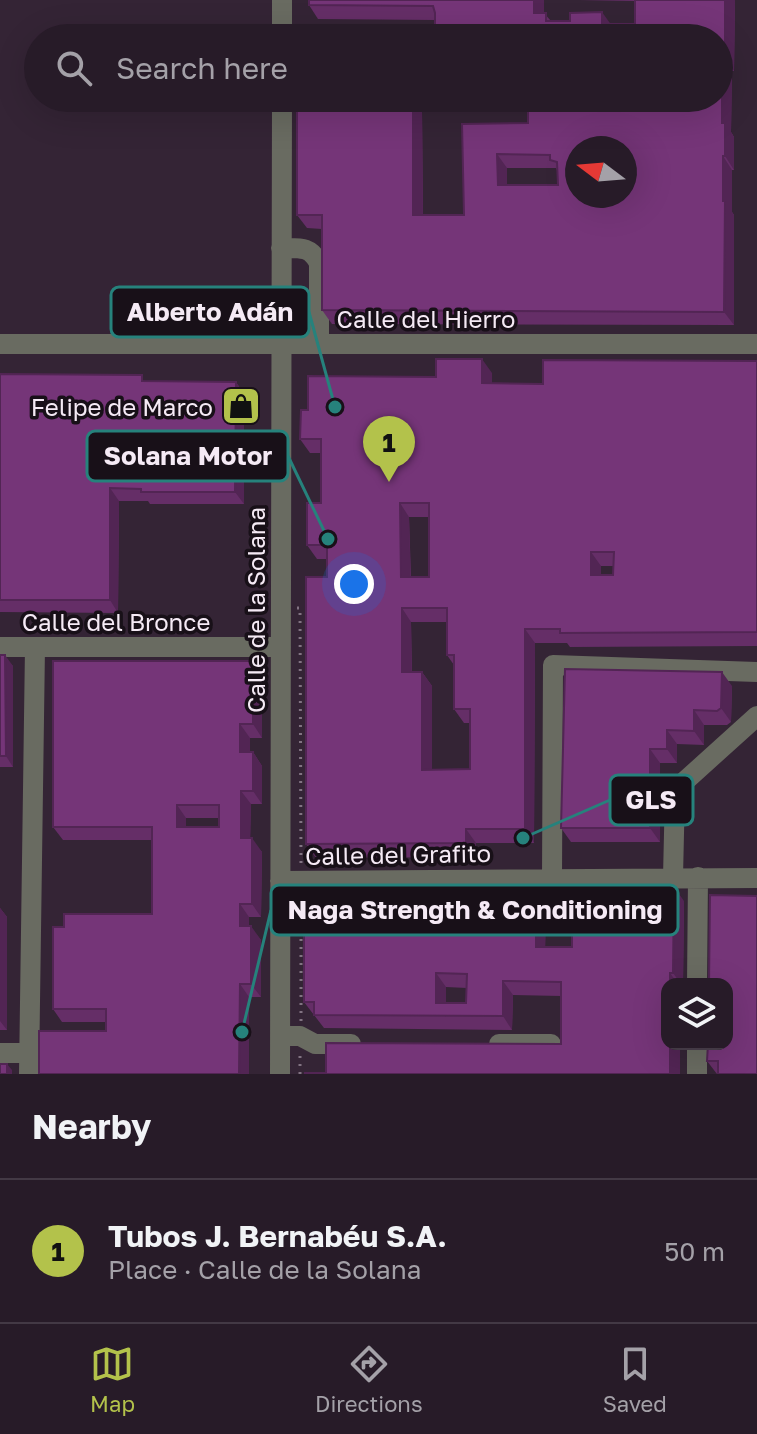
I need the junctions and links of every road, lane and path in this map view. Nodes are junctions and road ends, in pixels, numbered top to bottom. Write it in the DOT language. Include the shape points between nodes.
graph roads {
  1 [pos="282,0"];
  2 [pos="282,24"];
  3 [pos="282,112"];
  4 [pos="281,248"];
  5 [pos="0,344"];
  6 [pos="281,344"];
  7 [pos="319,344"];
  8 [pos="757,344"];
  9 [pos="281,608"];
  10 [pos="0,647"];
  11 [pos="35,647"];
  12 [pos="281,647"];
  13 [pos="757,672"];
  14 [pos="757,716"];
  15 [pos="673,877"];
  16 [pos="698,877"];
  17 [pos="552,878"];
  18 [pos="757,878"];
  19 [pos="280,881"];
  20 [pos="301,881"];
  21 [pos="697,978"];
  22 [pos="290,1036"];
  23 [pos="363,1044"];
  24 [pos="473,1044"];
  25 [pos="551,1044"];
  26 [pos="697,1050"];
  27 [pos="0,1053"];
  28 [pos="29,1053"];
  29 [pos="29,1074"];
  30 [pos="280,1074"];
  31 [pos="300,1074"];
  32 [pos="697,1074"];
  1 -- 2 [label="street"];
  3 -- 4 [label="street, Calle de la Solana"];
  4 -- 6 [label="street, Calle de la Solana"];
  4 -- 7 [label="street" via="305,249 319,263"];
  5 -- 6 [label="street, Calle del Hierro"];
  6 -- 7 [label="street, Calle del Hierro"];
  6 -- 9 [label="street, Calle de la Solana"];
  7 -- 8 [label="street, Calle del Hierro"];
  9 -- 12 [label="street, Calle de la Solana"];
  9 -- 20 [label="path" via="300,608"];
  10 -- 11 [label="street, Calle del Bronce"];
  11 -- 12 [label="street, Calle del Bronce"];
  11 -- 28 [label="street"];
  12 -- 19 [label="street, Calle de la Solana"];
  13 -- 17 [label="street" via="553,665"];
  14 -- 15 [label="street" via="675,790"];
  15 -- 16 [label="street, Calle del Grafito"];
  15 -- 17 [label="street, Calle del Grafito"];
  16 -- 18 [label="street, Calle del Grafito"];
  16 -- 21 [label="street"];
  17 -- 20 [label="street, Calle del Grafito"];
  19 -- 20 [label="street, Calle del Grafito"];
  19 -- 22 [label="street, Calle de la Solana"];
  20 -- 22 [label="path"];
  22 -- 23 [label="street" via="315,1044"];
  22 -- 30 [label="street, Calle de la Solana"];
  22 -- 31 [label="path"];
  24 -- 25 [label="street"];
  26 -- 32 [label="street"];
  27 -- 28 [label="street"];
  28 -- 29 [label="street"];
}
